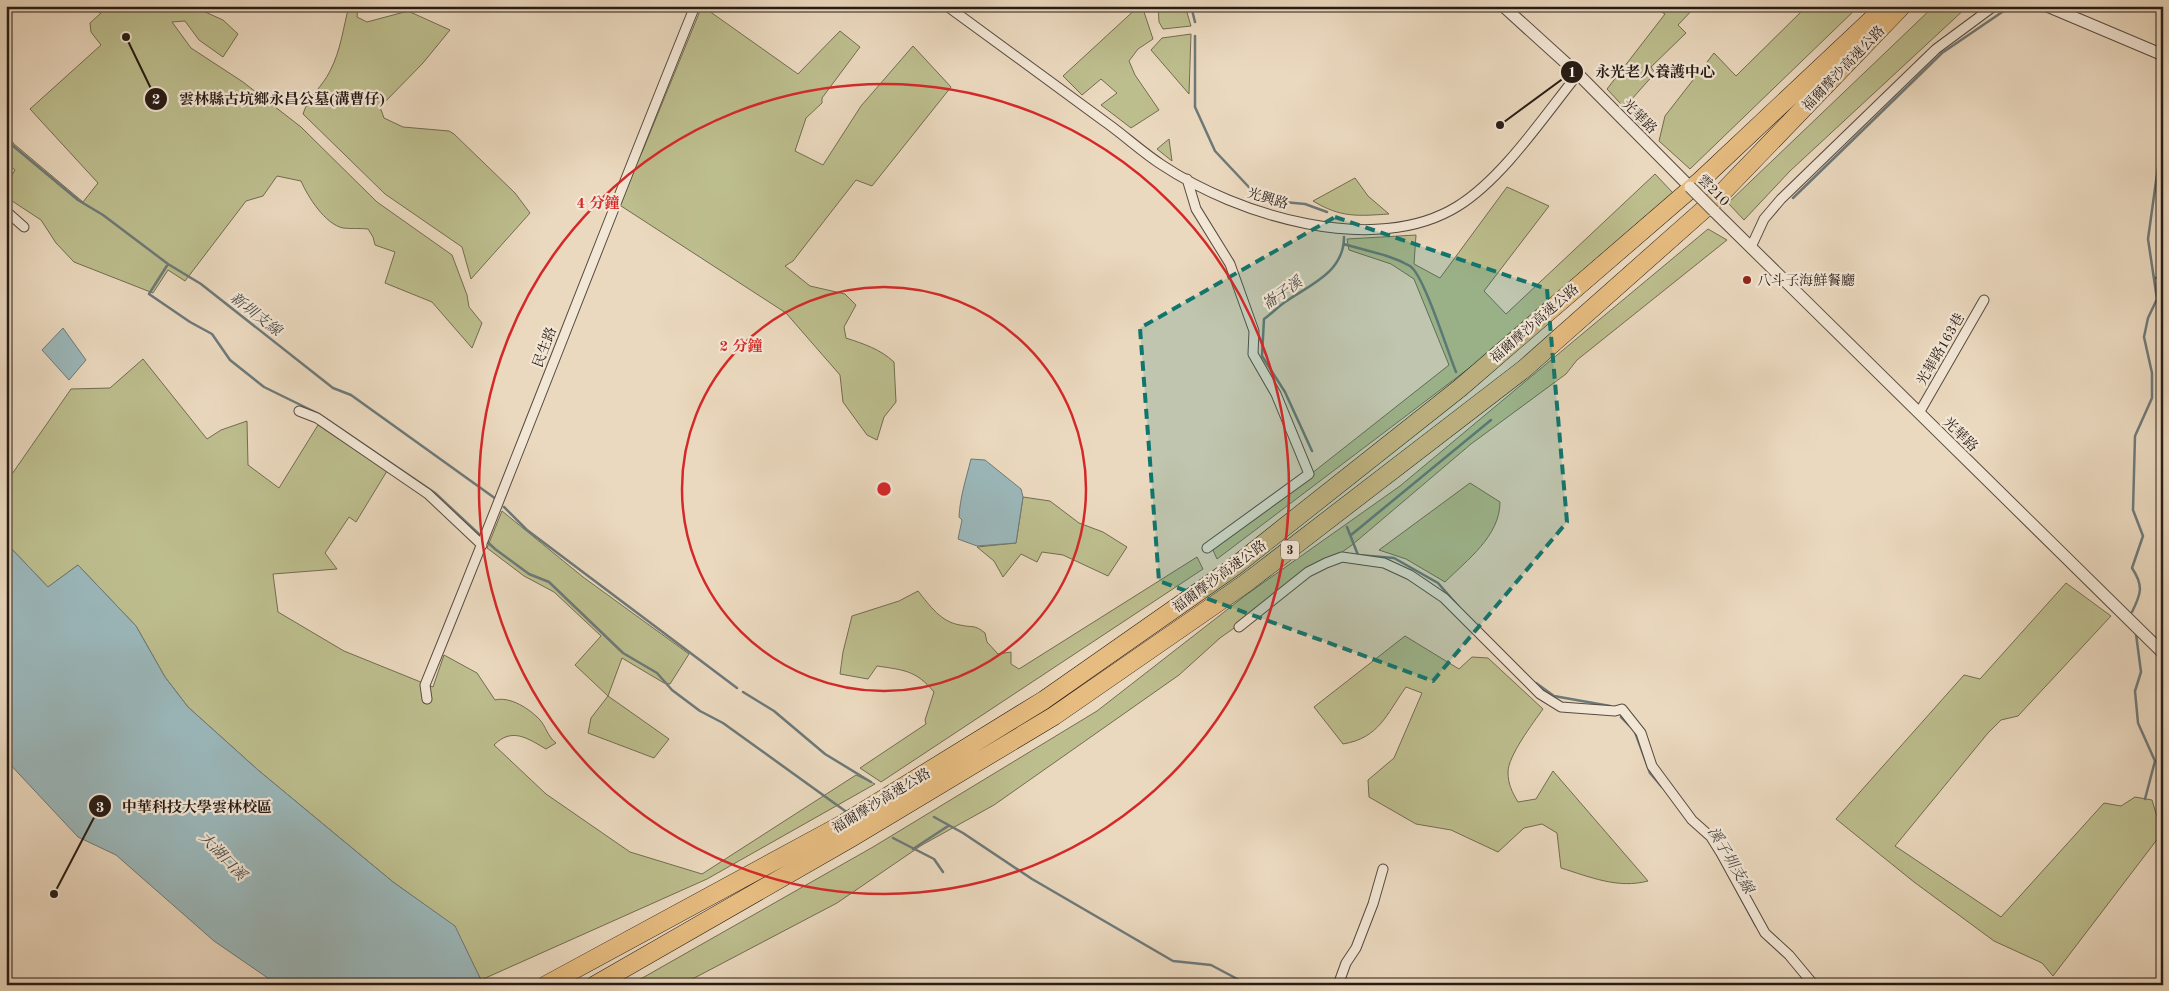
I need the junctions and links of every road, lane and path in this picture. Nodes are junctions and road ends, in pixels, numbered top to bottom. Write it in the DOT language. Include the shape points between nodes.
graph roads {
  1 [pos="695,6"];
  2 [pos="947,6"];
  3 [pos="1503,6"];
  4 [pos="1886,6"];
  5 [pos="1902,6"];
  6 [pos="1994,6"];
  7 [pos="2047,6"];
  8 [pos="2163,55"];
  9 [pos="1578,74"];
  10 [pos="1668,165"];
  11 [pos="1187,179"];
  12 [pos="6,211"];
  13 [pos="24,227"];
  14 [pos="1739,235"];
  15 [pos="1751,247"];
  16 [pos="1984,300"];
  17 [pos="299,412"];
  18 [pos="1918,413"];
  19 [pos="482,545"];
  20 [pos="1207,548"];
  21 [pos="1239,627"];
  22 [pos="2163,653"];
  23 [pos="427,700"];
  24 [pos="1383,869"];
  25 [pos="546,985"];
  26 [pos="595,985"];
  27 [pos="1338,985"];
  28 [pos="1814,985"];
  1 -- 19 [label="street, 民生路"];
  2 -- 11 [label="street, 光興路" via="1162,165"];
  3 -- 9 [label="street, 光華路 / 雲210"];
  4 -- 25 [label="highway, 福爾摩沙高速公路 / 3" via="1700,180 1460,388 1234,567 1044,700 841,825"];
  5 -- 26 [label="highway, 福爾摩沙高速公路 / 3" via="1719,196 1524,369 1246,583 1054,716 852,838"];
  6 -- 15 [label="street" via="1936,49 1788,193 1764,219"];
  7 -- 8 [label="street"];
  9 -- 10 [label="street, 光華路 / 雲210"];
  9 -- 11 [label="street, 光興路" via="1490,183 1458,207 1408,225 1336,229 1277,217 1235,202"];
  10 -- 14 [label="street, 雲210 / 雲210, bridge"];
  11 -- 20 [label="street" via="1196,209 1230,264 1254,331 1253,354 1276,394 1309,474"];
  12 -- 13 [label="street"];
  14 -- 15 [label="street, 光華路 / 雲210"];
  15 -- 18 [label="street, 光華路 / 雲210"];
  16 -- 18 [label="street, 光華路163巷"];
  17 -- 19 [label="street" via="317,418 428,494"];
  18 -- 22 [label="street, 光華路 / 雲210"];
  19 -- 23 [label="street, 民生路" via="425,686"];
  21 -- 28 [label="street" via="1308,572 1342,557 1384,563 1410,574 1444,598 1540,694 1562,707 1604,711 1622,709 1641,733 1652,766 1692,820 1711,837 1764,933 1789,955"];
  24 -- 27 [label="street" via="1356,948"];
}
